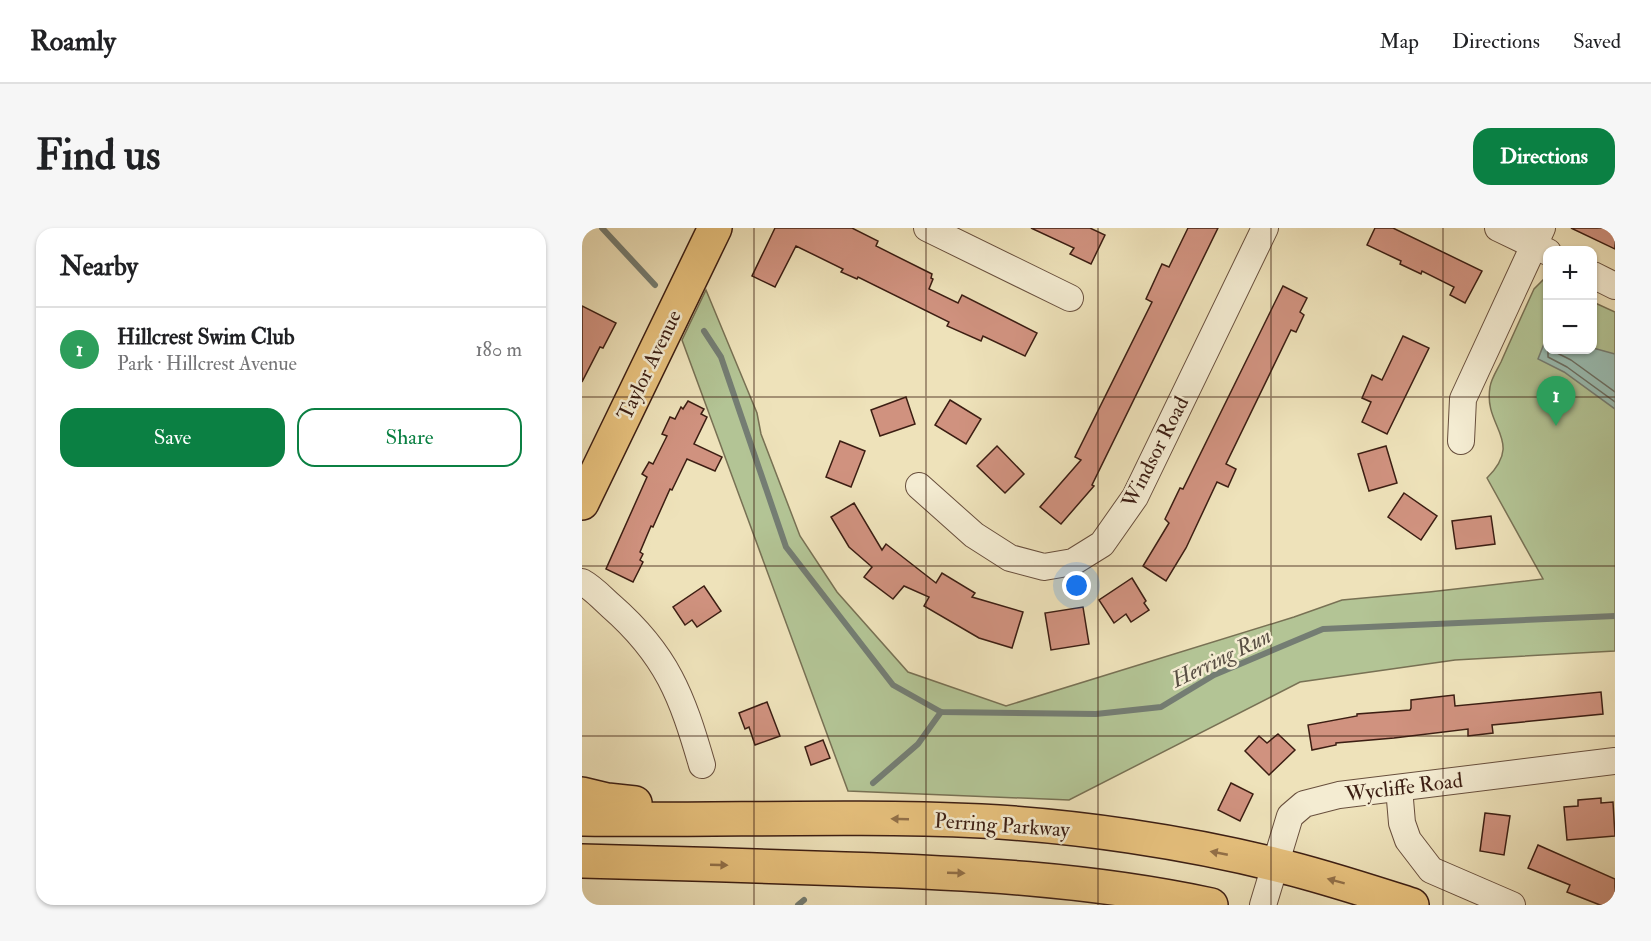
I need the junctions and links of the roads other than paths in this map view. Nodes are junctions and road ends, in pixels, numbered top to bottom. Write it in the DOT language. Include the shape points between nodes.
graph roads {
  1 [pos="715,228"];
  2 [pos="927,228"];
  3 [pos="1265,228"];
  4 [pos="1498,228"];
  5 [pos="1541,242"];
  6 [pos="1597,277"];
  7 [pos="1615,286"];
  8 [pos="1070,298"];
  9 [pos="1461,441"];
  10 [pos="919,486"];
  11 [pos="582,503"];
  12 [pos="582,582"];
  13 [pos="1615,761"];
  14 [pos="702,765"];
  15 [pos="1399,788"];
  16 [pos="582,794"];
  17 [pos="822,817"];
  18 [pos="582,819"];
  19 [pos="582,861"];
  20 [pos="660,863"];
  21 [pos="1276,865"];
  22 [pos="582,873"];
  23 [pos="1210,905"];
  24 [pos="1263,905"];
  25 [pos="1412,905"];
  26 [pos="1512,905"];
  1 -- 11 [label="main road, Taylor Avenue"];
  2 -- 8 [label="street"];
  3 -- 10 [label="street, Windsor Road" via="1135,497 1102,544 1073,562 1044,567 1010,558 974,535"];
  4 -- 5 [label="street"];
  5 -- 9 [label="street" via="1463,399"];
  6 -- 7 [label="street"];
  12 -- 14 [label="street" via="635,627 667,670 686,710"];
  13 -- 15 [label="street, Wycliffe Road"];
  15 -- 21 [label="street, Wycliffe Road" via="1339,795 1304,804 1290,816"];
  15 -- 26 [label="street" via="1402,824 1408,840 1431,870"];
  16 -- 17 [label="main road" via="607,800"];
  17 -- 18 [label="main road, Perring Parkway"];
  21 -- 17 [label="main road, Perring Parkway, one-way" via="1062,828 982,821"];
  19 -- 20 [label="main road"];
  20 -- 22 [label="main road"];
  20 -- 23 [label="main road, one-way" via="978,874 1065,881"];
  21 -- 24 [label="street, Wycliffe Road"];
  25 -- 21 [label="main road, Perring Parkway, one-way"];
}
